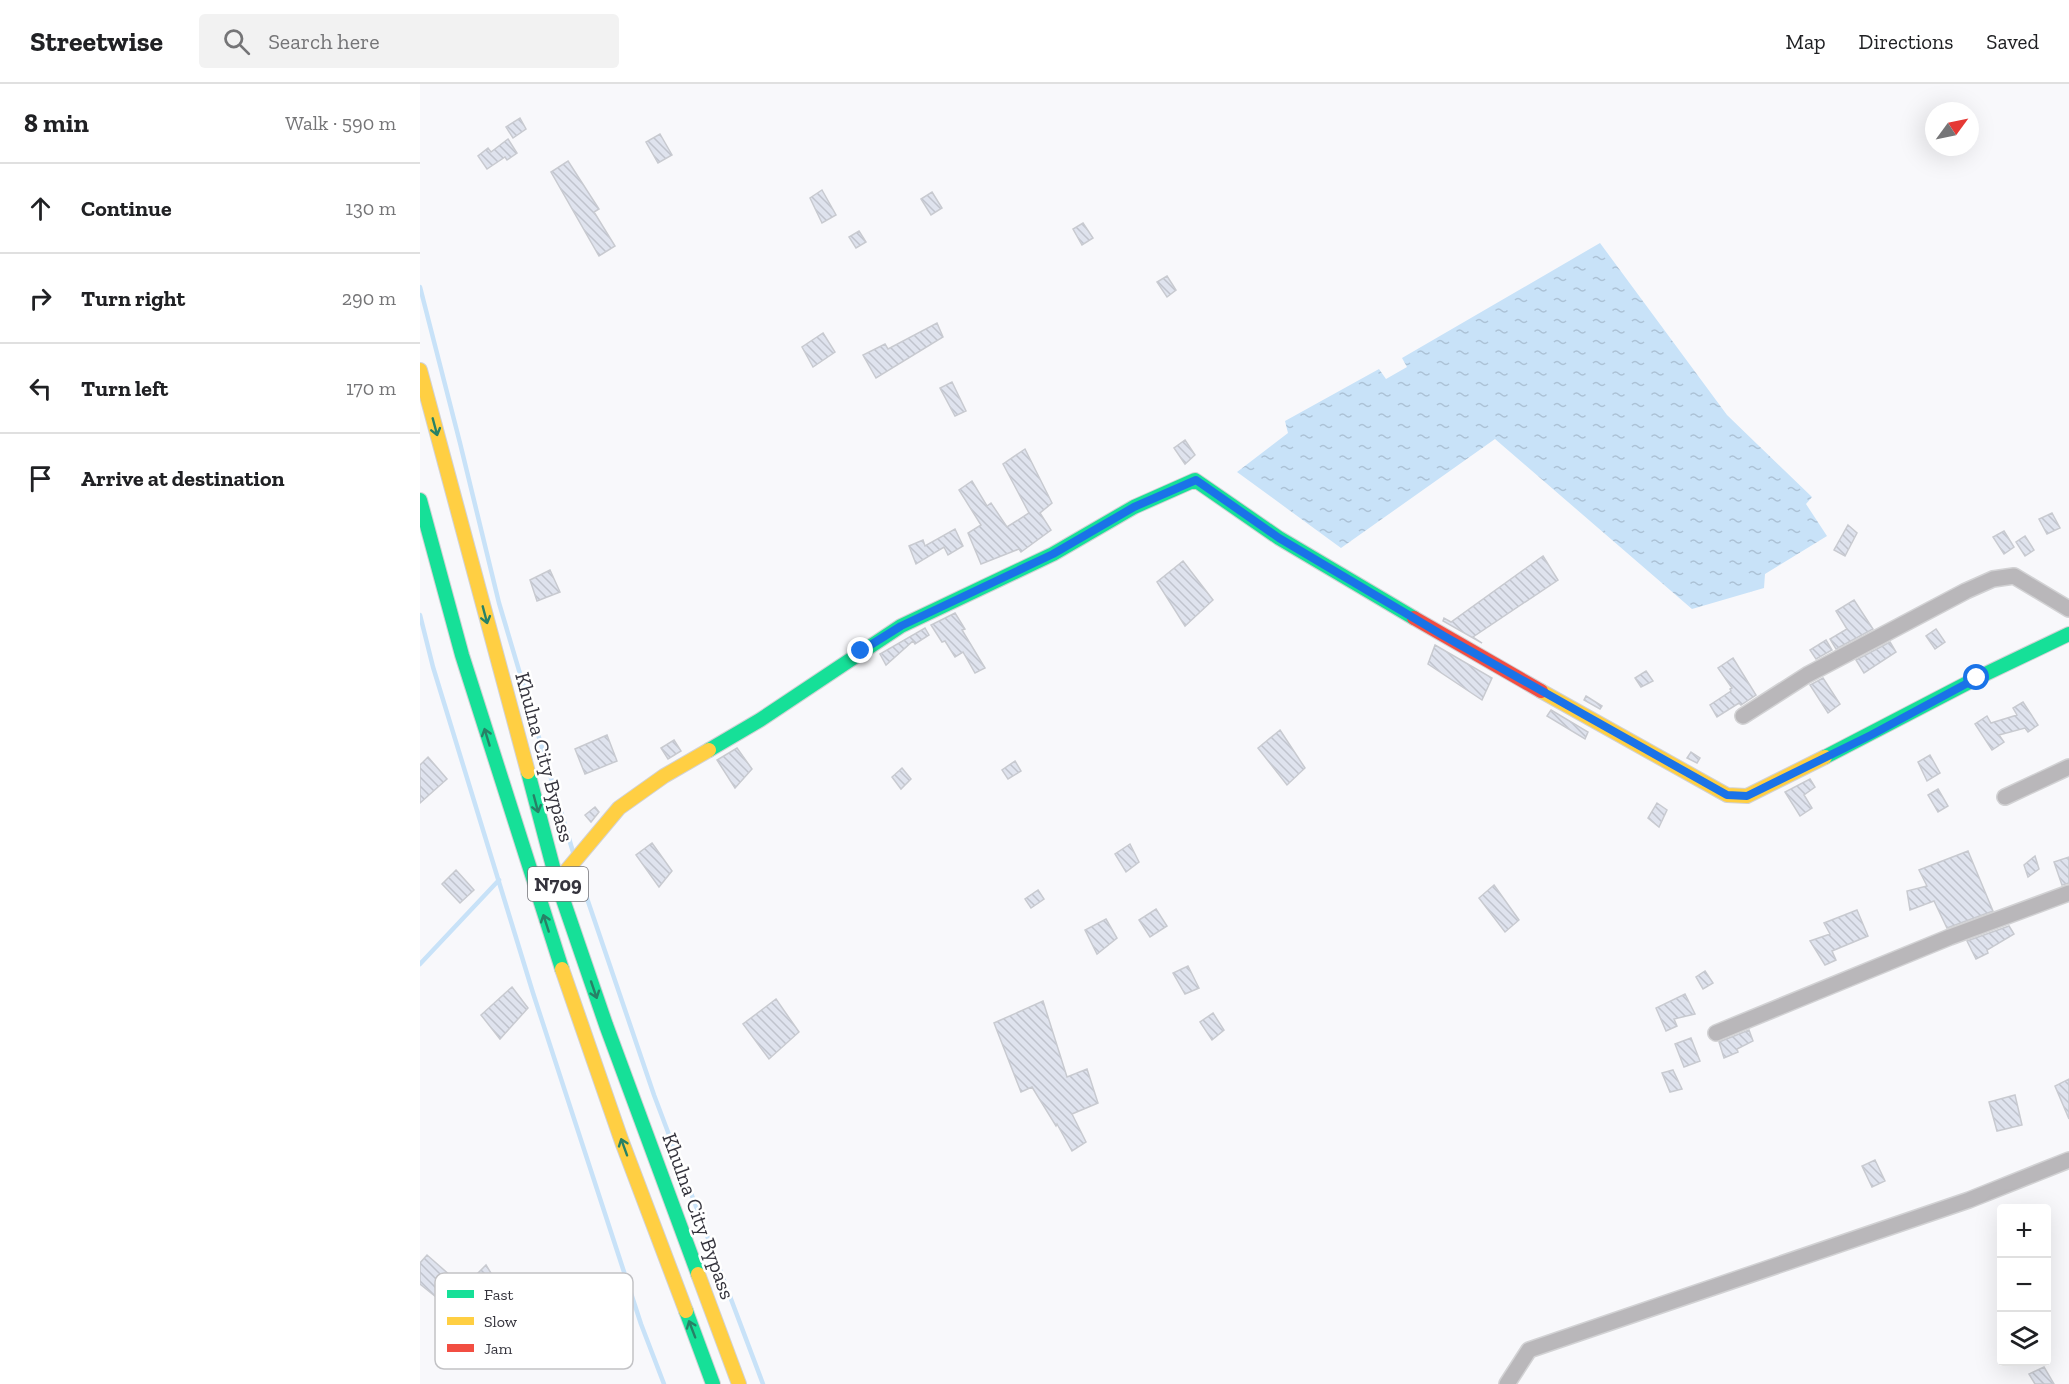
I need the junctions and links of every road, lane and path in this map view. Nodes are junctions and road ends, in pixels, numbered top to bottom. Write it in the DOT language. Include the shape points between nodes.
graph roads {
  1 [pos="420,370"];
  2 [pos="421,508"];
  3 [pos="2069,609"];
  4 [pos="2069,634"];
  5 [pos="1743,716"];
  6 [pos="2069,767"];
  7 [pos="2006,797"];
  8 [pos="557,882"];
  9 [pos="2069,893"];
  10 [pos="1716,1033"];
  11 [pos="2069,1160"];
  12 [pos="713,1384"];
  13 [pos="739,1384"];
  14 [pos="1507,1384"];
  1 -- 8 [label="main road, Khulna City Bypass / N709, one-way"];
  12 -- 2 [label="main road, N709, one-way" via="564,977 462,655"];
  3 -- 5 [label="street" via="2014,576 1994,579 1807,675"];
  4 -- 8 [label="main road" via="1747,796 1727,795 1444,636 1279,538 1196,480 1134,507 1053,554 901,626 861,651 619,808"];
  6 -- 7 [label="street"];
  8 -- 13 [label="main road, Khulna City Bypass / N709, one-way"];
  9 -- 10 [label="street"];
  11 -- 14 [label="street" via="1969,1200 1529,1350"];
}
